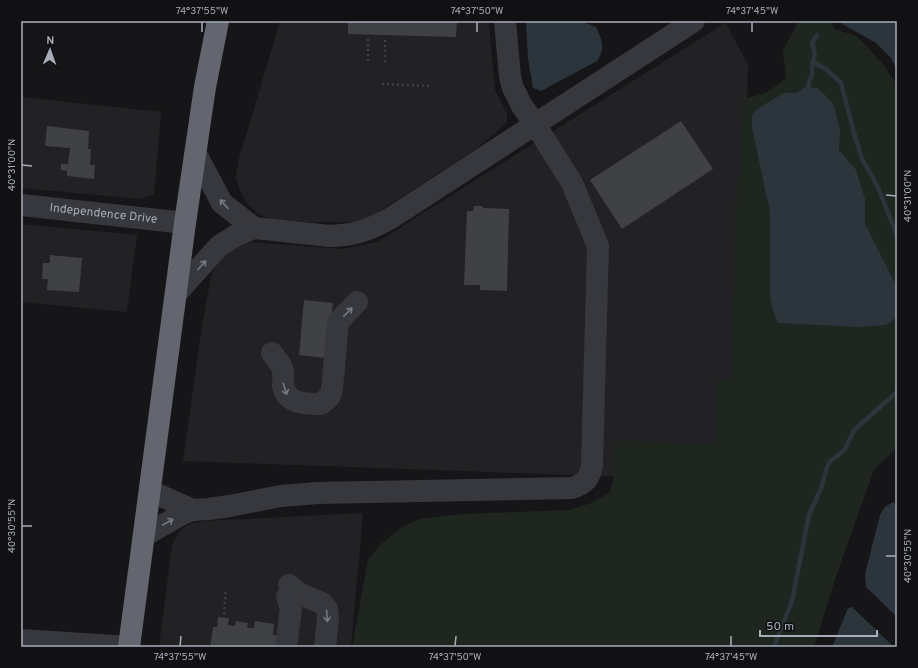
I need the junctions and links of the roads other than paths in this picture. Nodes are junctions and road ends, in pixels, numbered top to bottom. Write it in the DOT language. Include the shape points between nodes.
graph roads {
  1 [pos="218,21"];
  2 [pos="505,21"];
  3 [pos="694,21"];
  4 [pos="535,124"];
  5 [pos="196,154"];
  6 [pos="21,205"];
  7 [pos="185,223"];
  8 [pos="254,228"];
  9 [pos="176,294"];
  10 [pos="357,302"];
  11 [pos="272,353"];
  12 [pos="150,491"];
  13 [pos="193,510"];
  14 [pos="144,536"];
  15 [pos="21,640"];
  16 [pos="130,647"];
  17 [pos="286,647"];
  18 [pos="325,647"];
  1 -- 5 [label="highway"];
  2 -- 4 [label="street" via="513,88"];
  3 -- 4 [label="street"];
  4 -- 8 [label="street" via="392,218 371,229 330,236"];
  4 -- 13 [label="street" via="572,183 598,246 592,465 587,480 572,488 298,494 208,510"];
  5 -- 7 [label="highway"];
  8 -- 5 [label="street, one-way" via="222,203"];
  6 -- 7 [label="street, Independence Drive"];
  7 -- 9 [label="highway"];
  9 -- 8 [label="street, one-way" via="219,246"];
  9 -- 12 [label="highway"];
  11 -- 10 [label="street, one-way" via="284,371 283,384 286,395 299,403 321,404 330,396 332,389 338,322"];
  12 -- 13 [label="street"];
  12 -- 14 [label="highway"];
  14 -- 13 [label="street, one-way"];
  14 -- 16 [label="highway"];
  15 -- 16 [label="street"];
  17 -- 18 [label="street, one-way" via="291,608 288,591 322,603 326,609 328,617"];
}
